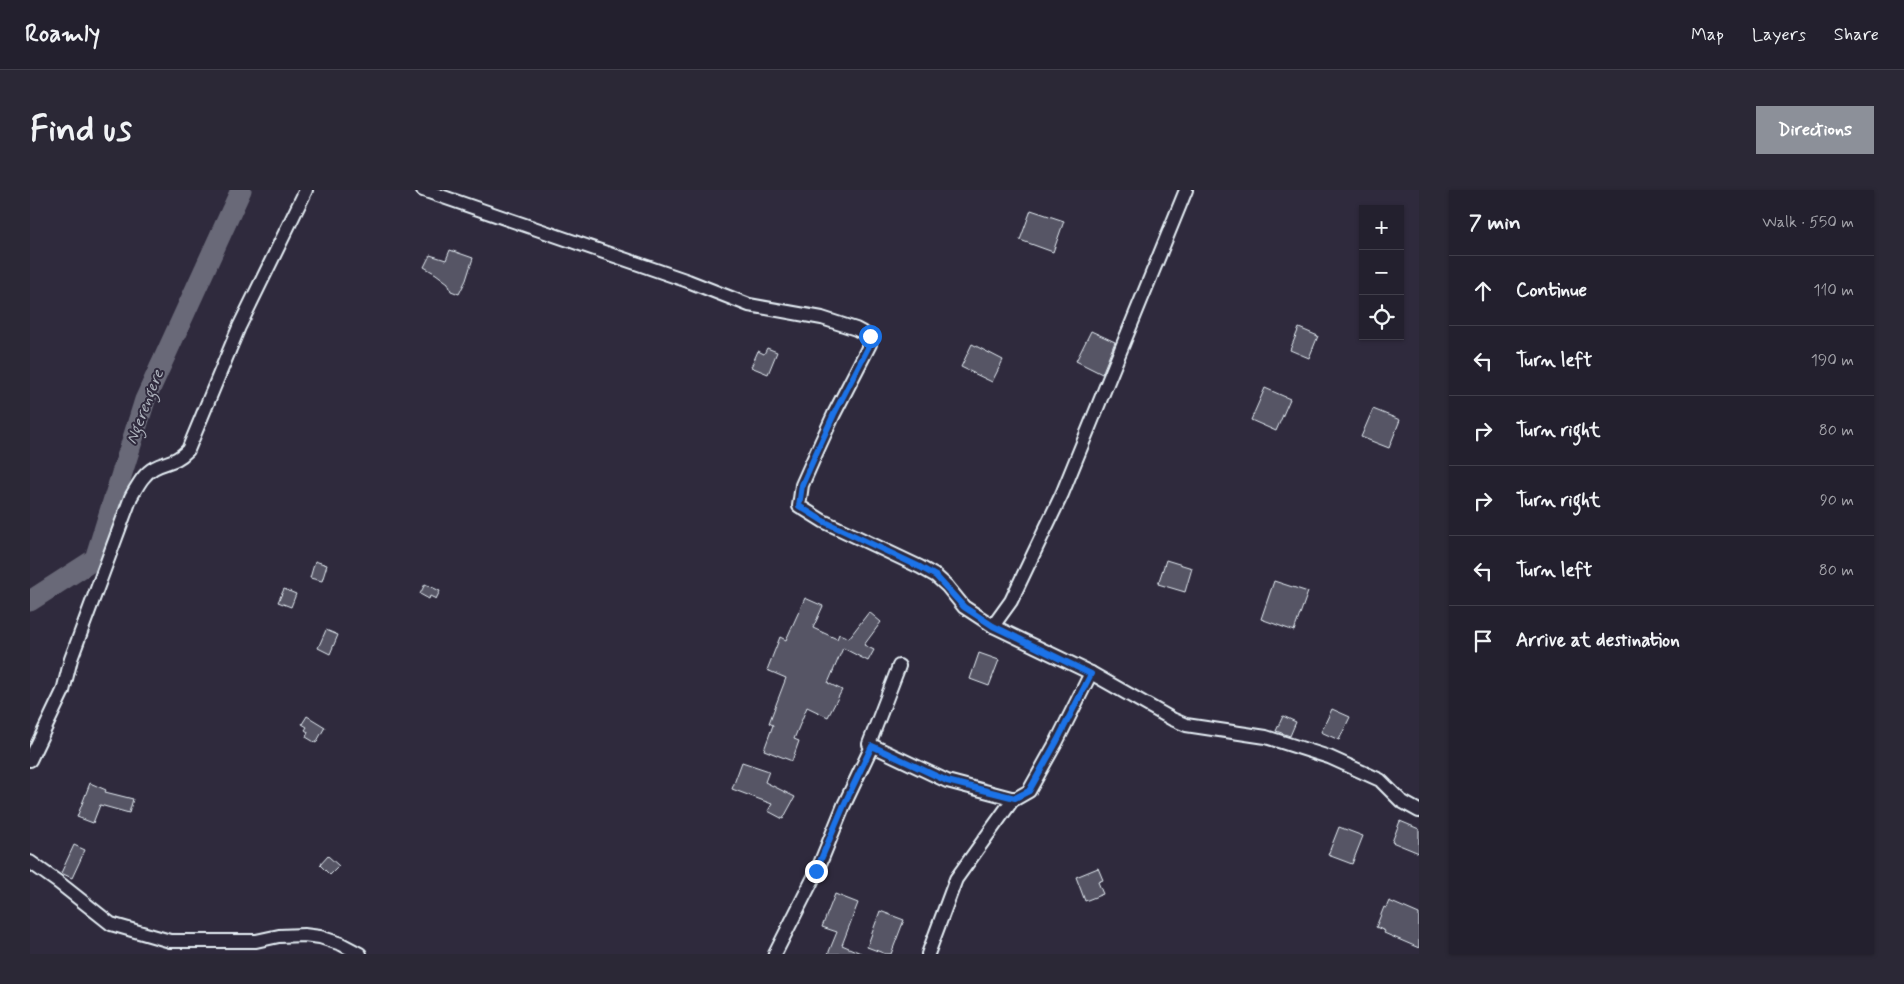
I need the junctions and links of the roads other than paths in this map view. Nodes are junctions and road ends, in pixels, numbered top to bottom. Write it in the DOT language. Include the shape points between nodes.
graph roads {
  1 [pos="306,190"];
  2 [pos="423,190"];
  3 [pos="1186,190"];
  4 [pos="993,626"];
  5 [pos="899,666"];
  6 [pos="1091,674"];
  7 [pos="872,746"];
  8 [pos="30,760"];
  9 [pos="1014,798"];
  10 [pos="1419,811"];
  11 [pos="30,862"];
  12 [pos="360,954"];
  13 [pos="775,954"];
  14 [pos="928,954"];
  1 -- 8 [label="street" via="239,327 188,450 178,460 154,468 145,475 131,496 71,659 64,691"];
  2 -- 4 [label="street" via="749,305 822,318 870,336 870,344 802,485 799,506 928,572 947,586 964,607"];
  3 -- 4 [label="street" via="1062,494 1011,601"];
  4 -- 6 [label="street"];
  5 -- 7 [label="street" via="869,744"];
  6 -- 9 [label="street" via="1029,791"];
  6 -- 10 [label="street" via="1186,725 1266,737 1329,757 1380,780 1402,801"];
  7 -- 9 [label="street" via="947,781"];
  7 -- 13 [label="street"];
  9 -- 14 [label="street" via="956,879"];
  11 -- 12 [label="street" via="112,924 170,940 256,941 304,935 341,944"];
}
